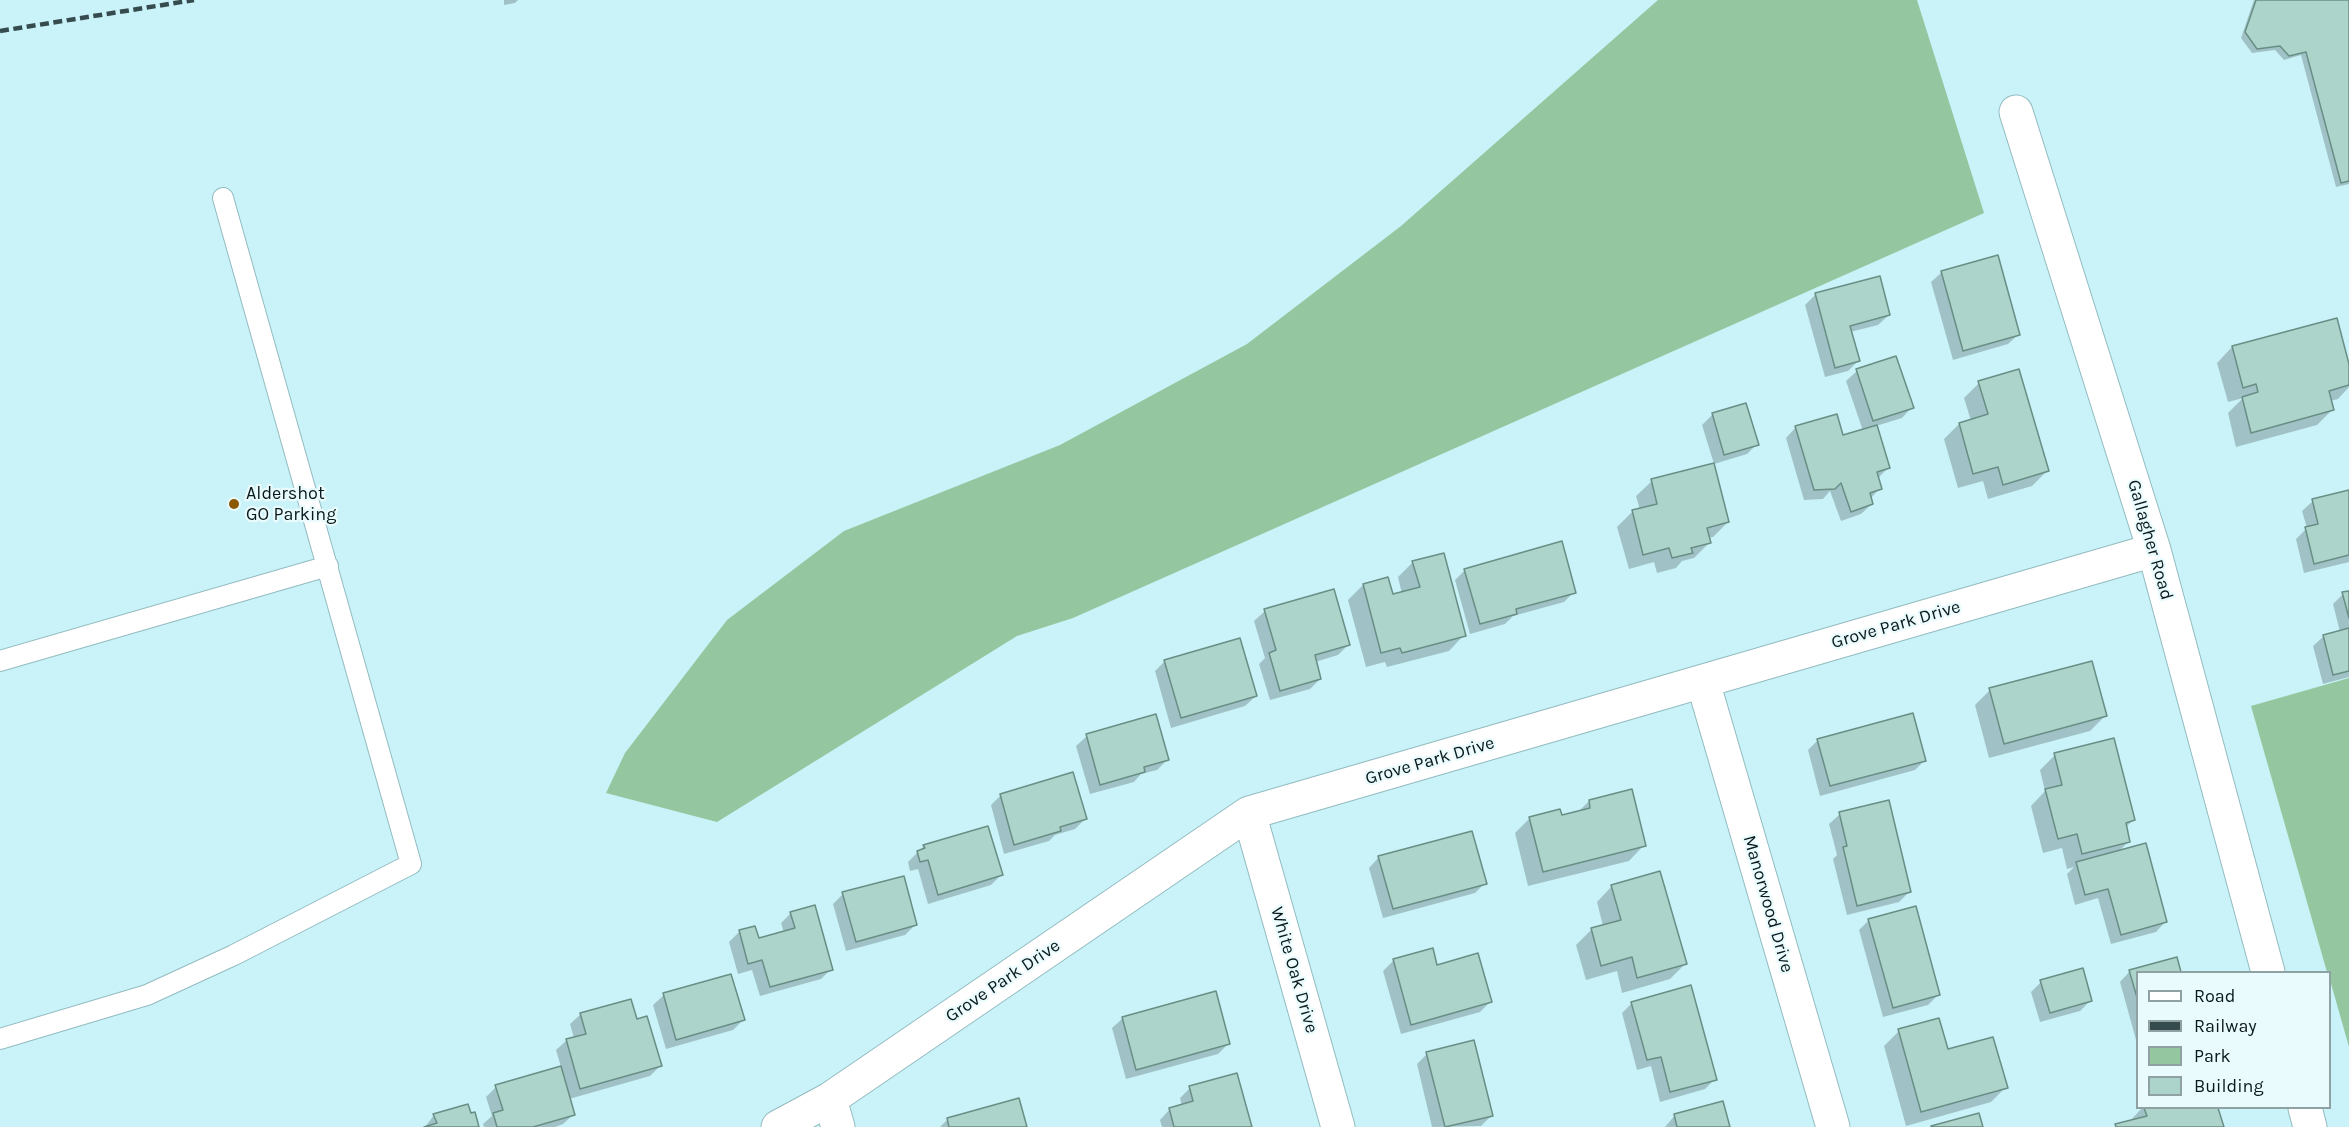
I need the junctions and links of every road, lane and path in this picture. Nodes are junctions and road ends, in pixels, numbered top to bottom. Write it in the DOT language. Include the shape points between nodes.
graph roads {
  1 [pos="2016,112"];
  2 [pos="223,198"];
  3 [pos="2154,550"];
  4 [pos="328,566"];
  5 [pos="0,661"];
  6 [pos="1703,682"];
  7 [pos="1249,813"];
  8 [pos="2268,971"];
  9 [pos="0,1039"];
  10 [pos="2306,1109"];
  11 [pos="834,1113"];
  12 [pos="778,1127"];
  13 [pos="1338,1127"];
  14 [pos="1833,1127"];
  15 [pos="2310,1127"];
  1 -- 3 [label="street, Gallagher Road"];
  2 -- 4 [label="lane"];
  3 -- 6 [label="street, Grove Park Drive"];
  3 -- 8 [label="street, Gallagher Road"];
  4 -- 5 [label="lane"];
  4 -- 9 [label="lane" via="411,864 234,956 147,995"];
  6 -- 7 [label="street, Grove Park Drive"];
  6 -- 14 [label="street, Manorwood Drive"];
  7 -- 11 [label="street, Grove Park Drive"];
  7 -- 13 [label="street, White Oak Drive"];
  10 -- 15 [label="street"];
  11 -- 12 [label="street, Grove Park Drive"];
}
